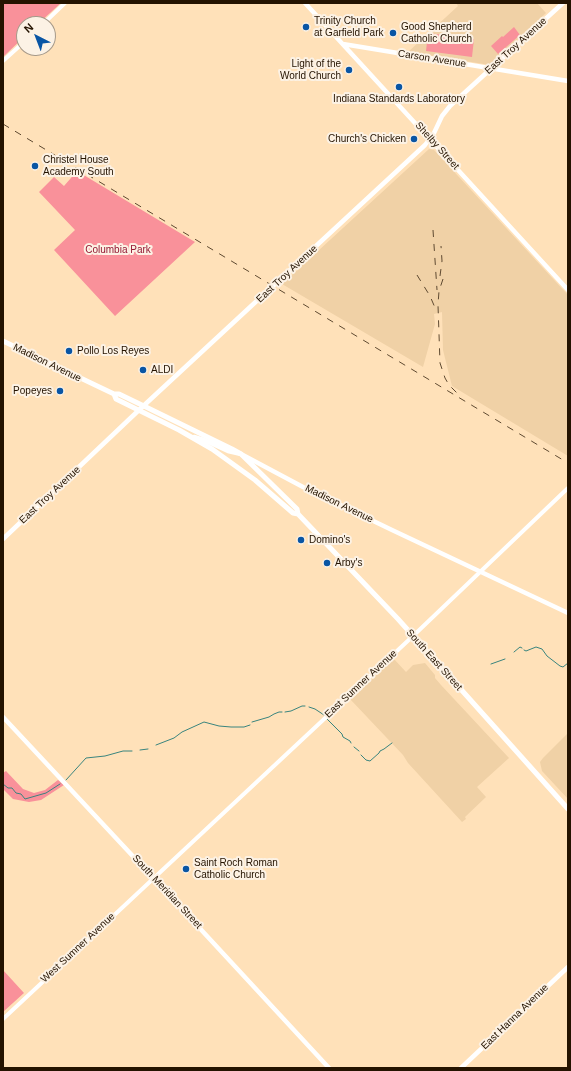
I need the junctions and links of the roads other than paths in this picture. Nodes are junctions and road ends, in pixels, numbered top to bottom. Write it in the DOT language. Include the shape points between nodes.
graph roads {
  1 [pos="65,3"];
  2 [pos="305,3"];
  3 [pos="563,3"];
  4 [pos="51,16"];
  5 [pos="343,44"];
  6 [pos="16,49"];
  7 [pos="3,61"];
  8 [pos="491,69"];
  9 [pos="568,81"];
  10 [pos="430,139"];
  11 [pos="568,290"];
  12 [pos="3,341"];
  13 [pos="114,394"];
  14 [pos="144,406"];
  15 [pos="139,410"];
  16 [pos="190,436"];
  17 [pos="232,449"];
  18 [pos="241,454"];
  19 [pos="568,488"];
  20 [pos="298,514"];
  21 [pos="3,539"];
  22 [pos="480,571"];
  23 [pos="568,613"];
  24 [pos="413,636"];
  25 [pos="3,717"];
  26 [pos="568,809"];
  27 [pos="154,878"];
  28 [pos="568,967"];
  29 [pos="3,1019"];
  30 [pos="329,1068"];
  31 [pos="461,1068"];
  1 -- 4 [label="street"];
  2 -- 5 [label="main road, Shelby Street"];
  3 -- 8 [label="main road, East Troy Avenue"];
  5 -- 8 [label="main road, Carson Avenue"];
  5 -- 10 [label="main road, Shelby Street"];
  6 -- 7 [label="street"];
  8 -- 9 [label="main road, Carson Avenue"];
  8 -- 10 [label="main road, East Troy Avenue" via="445,112"];
  10 -- 11 [label="main road, Shelby Street"];
  10 -- 14 [label="main road, East Troy Avenue"];
  12 -- 13 [label="main road, Madison Avenue"];
  13 -- 14 [label="main road, Madison Avenue"];
  13 -- 15 [label="main road, Madison Avenue" via="116,399"];
  14 -- 15 [label="main road, East Troy Avenue"];
  14 -- 17 [label="main road, Madison Avenue"];
  15 -- 16 [label="main road, Madison Avenue"];
  15 -- 21 [label="main road, East Troy Avenue"];
  16 -- 18 [label="main road, Madison Avenue"];
  16 -- 20 [label="main road, South East Street" via="240,468 293,513"];
  17 -- 18 [label="main road, South East Street"];
  18 -- 20 [label="main road, South East Street" via="297,509"];
  18 -- 22 [label="main road, Madison Avenue" via="303,487"];
  19 -- 22 [label="street, East Sumner Avenue"];
  20 -- 24 [label="main road, South East Street"];
  22 -- 23 [label="main road, Madison Avenue"];
  22 -- 24 [label="street, East Sumner Avenue"];
  24 -- 26 [label="main road, South East Street"];
  24 -- 27 [label="street, East Sumner Avenue"];
  25 -- 27 [label="main road, South Meridian Street"];
  27 -- 29 [label="street, West Sumner Avenue"];
  27 -- 30 [label="main road, South Meridian Street"];
  28 -- 31 [label="main road, East Hanna Avenue"];
}
